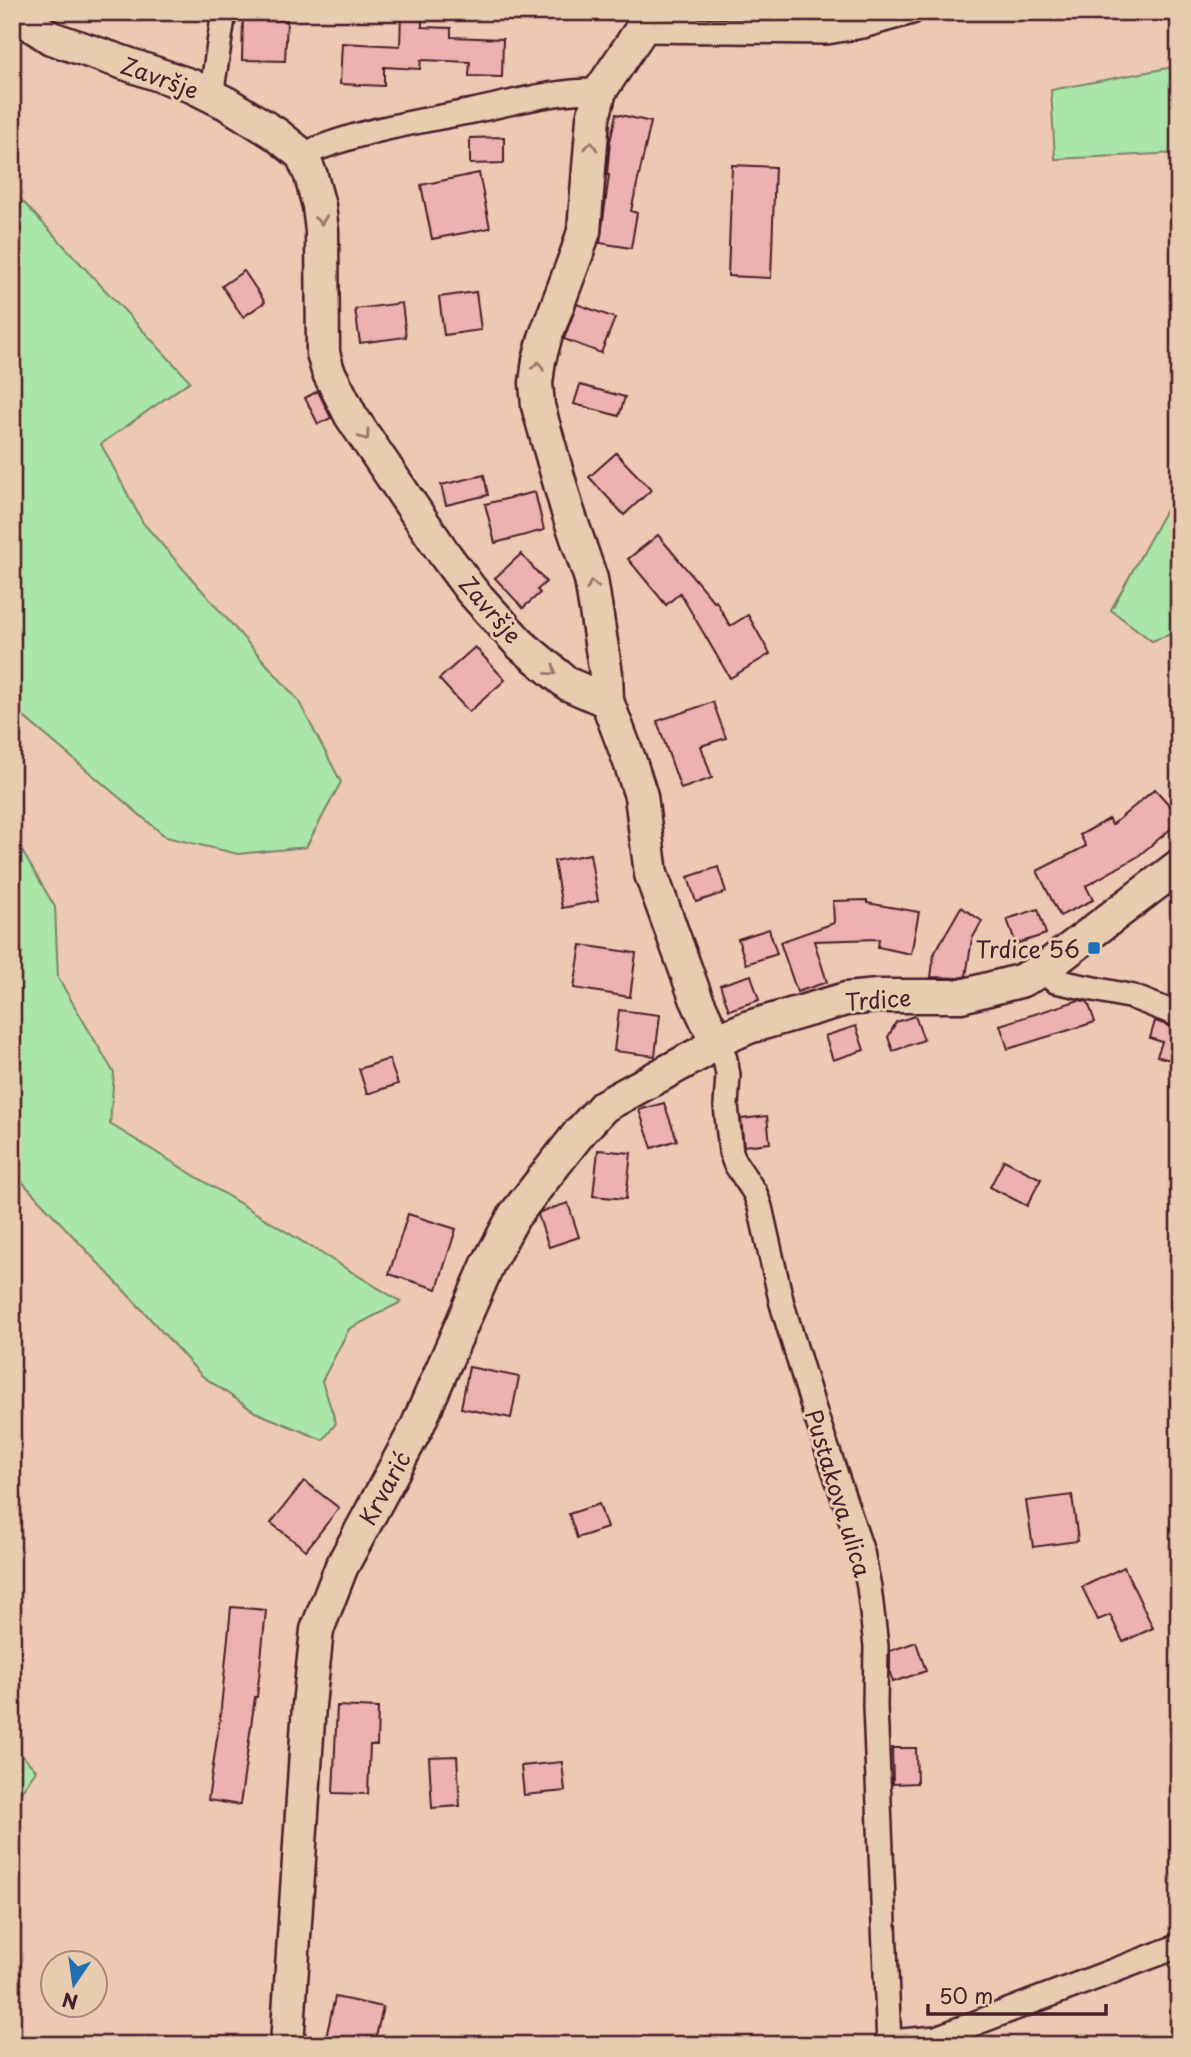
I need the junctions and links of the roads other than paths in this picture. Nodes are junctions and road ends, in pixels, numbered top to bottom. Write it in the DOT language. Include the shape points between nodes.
graph roads {
  1 [pos="12,12"];
  2 [pos="224,12"];
  3 [pos="912,12"];
  4 [pos="645,21"];
  5 [pos="600,91"];
  6 [pos="211,96"];
  7 [pos="302,155"];
  8 [pos="607,701"];
  9 [pos="1179,866"];
  10 [pos="1041,971"];
  11 [pos="1179,1015"];
  12 [pos="716,1041"];
  13 [pos="1179,1946"];
  14 [pos="890,2043"];
  15 [pos="287,2045"];
  1 -- 6 [label="street, Završje" via="51,38"];
  2 -- 6 [label="street"];
  3 -- 4 [label="street" via="827,32"];
  4 -- 5 [label="street"];
  5 -- 7 [label="street" via="559,93 372,131"];
  8 -- 5 [label="street, one-way" via="591,579 538,406 536,383 545,338 584,231 593,118"];
  6 -- 7 [label="street, Završje"];
  7 -- 8 [label="street, Završje, one-way" via="322,231 323,353 352,416 471,590 520,644 568,684"];
  8 -- 12 [label="street" via="641,796 655,884"];
  9 -- 10 [label="street, Trdice"];
  10 -- 11 [label="street" via="1055,981 1133,997"];
  10 -- 12 [label="street, Trdice" via="961,996 846,999"];
  12 -- 14 [label="street, Pustakova ulica" via="728,1075 731,1152 760,1207 782,1304 862,1552 869,1587 876,1646"];
  12 -- 15 [label="street, Krvarić" via="604,1105 514,1216 488,1264 417,1427 341,1568 317,1630"];
  13 -- 14 [label="street" via="936,2038"];
}
